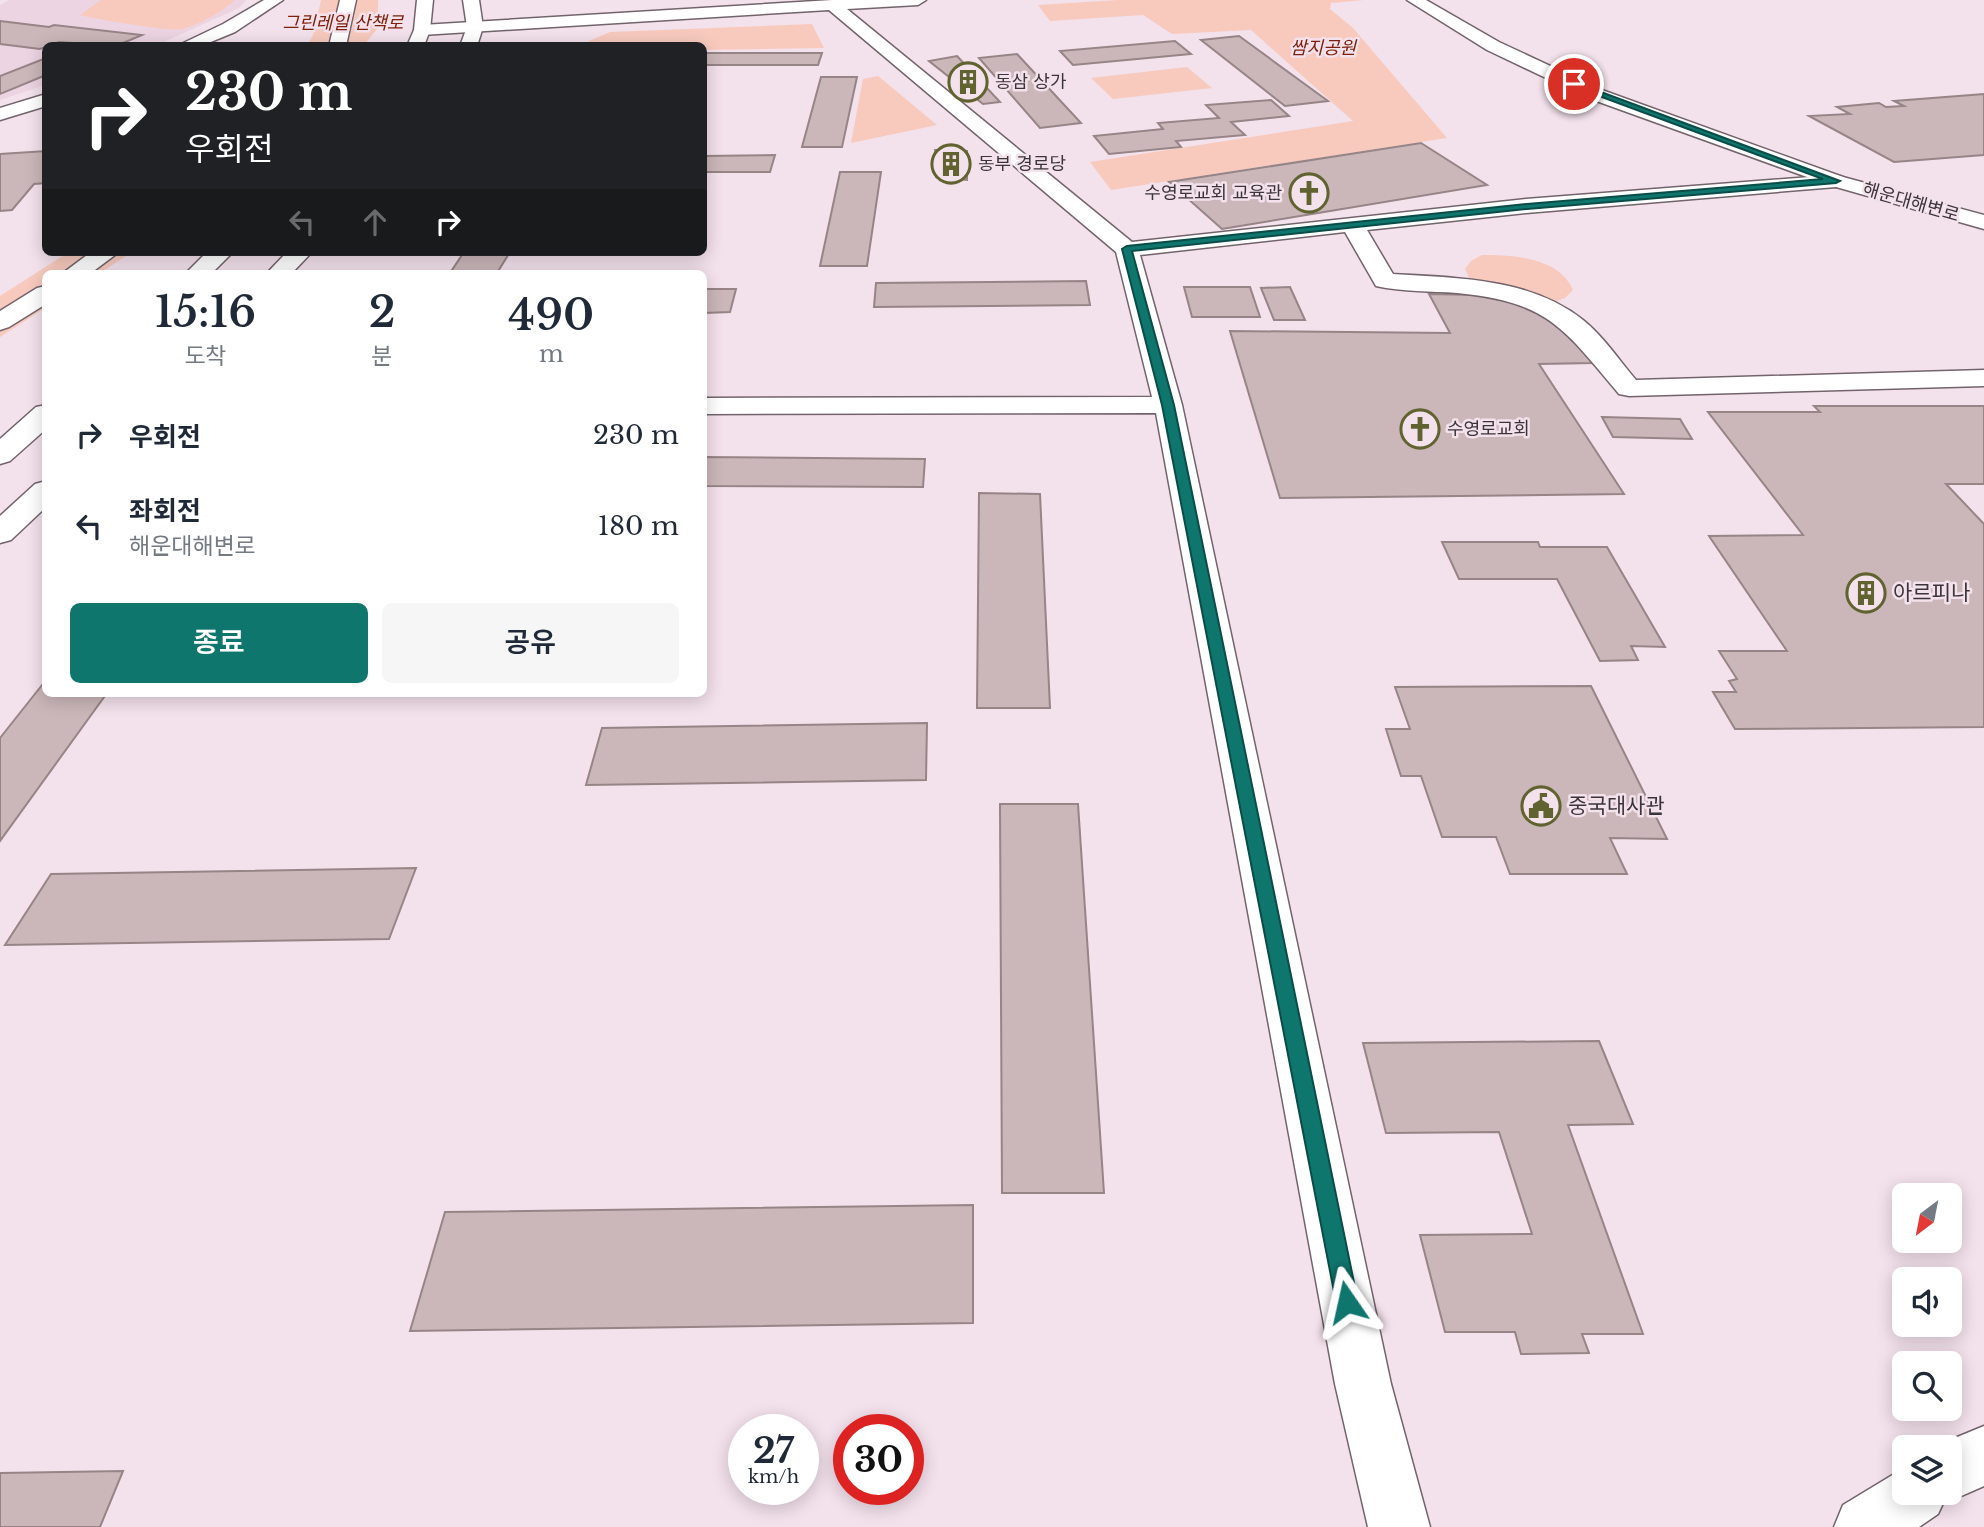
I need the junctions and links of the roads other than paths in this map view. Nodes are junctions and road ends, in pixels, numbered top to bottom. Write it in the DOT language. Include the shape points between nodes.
graph roads {
  1 [pos="275,0"];
  2 [pos="348,0"];
  3 [pos="425,0"];
  4 [pos="471,0"];
  5 [pos="918,0"];
  6 [pos="1415,0"];
  7 [pos="832,5"];
  8 [pos="475,27"];
  9 [pos="419,38"];
  10 [pos="194,42"];
  11 [pos="338,42"];
  12 [pos="469,42"];
  13 [pos="42,101"];
  14 [pos="0,114"];
  15 [pos="1836,181"];
  16 [pos="1984,222"];
  17 [pos="1353,226"];
  18 [pos="1127,249"];
  19 [pos="101,256"];
  20 [pos="217,256"];
  21 [pos="296,256"];
  22 [pos="80,270"];
  23 [pos="201,270"];
  24 [pos="282,270"];
  25 [pos="42,296"];
  26 [pos="0,322"];
  27 [pos="1984,378"];
  28 [pos="1168,405"];
  29 [pos="707,406"];
  30 [pos="42,417"];
  31 [pos="0,455"];
  32 [pos="42,494"];
  33 [pos="42,506"];
  34 [pos="7,526"];
  35 [pos="1984,1456"];
  36 [pos="1962,1464"];
  37 [pos="1899,1505"];
  38 [pos="1399,1527"];
  39 [pos="1865,1527"];
  1 -- 10 [label="street" via="248,18"];
  2 -- 11 [label="street"];
  3 -- 9 [label="street"];
  4 -- 8 [label="street"];
  5 -- 7 [label="street"];
  6 -- 15 [label="street, 해운대해변로" via="1493,46 1595,94"];
  7 -- 8 [label="street"];
  7 -- 18 [label="street"];
  8 -- 9 [label="street"];
  8 -- 12 [label="street"];
  13 -- 14 [label="street"];
  15 -- 16 [label="street, 해운대해변로"];
  15 -- 17 [label="street" via="1527,206"];
  17 -- 18 [label="street"];
  17 -- 27 [label="street" via="1385,281 1476,288 1542,304 1574,325 1629,388"];
  18 -- 28 [label="street"];
  19 -- 22 [label="street"];
  20 -- 23 [label="street"];
  21 -- 24 [label="street"];
  25 -- 26 [label="street"];
  28 -- 29 [label="street"];
  28 -- 38 [label="street" via="1360,1370"];
  30 -- 31 [label="street"];
  32 -- 34 [label="street"];
  33 -- 34 [label="street"];
  35 -- 36 [label="street"];
  37 -- 39 [label="street"];
}
